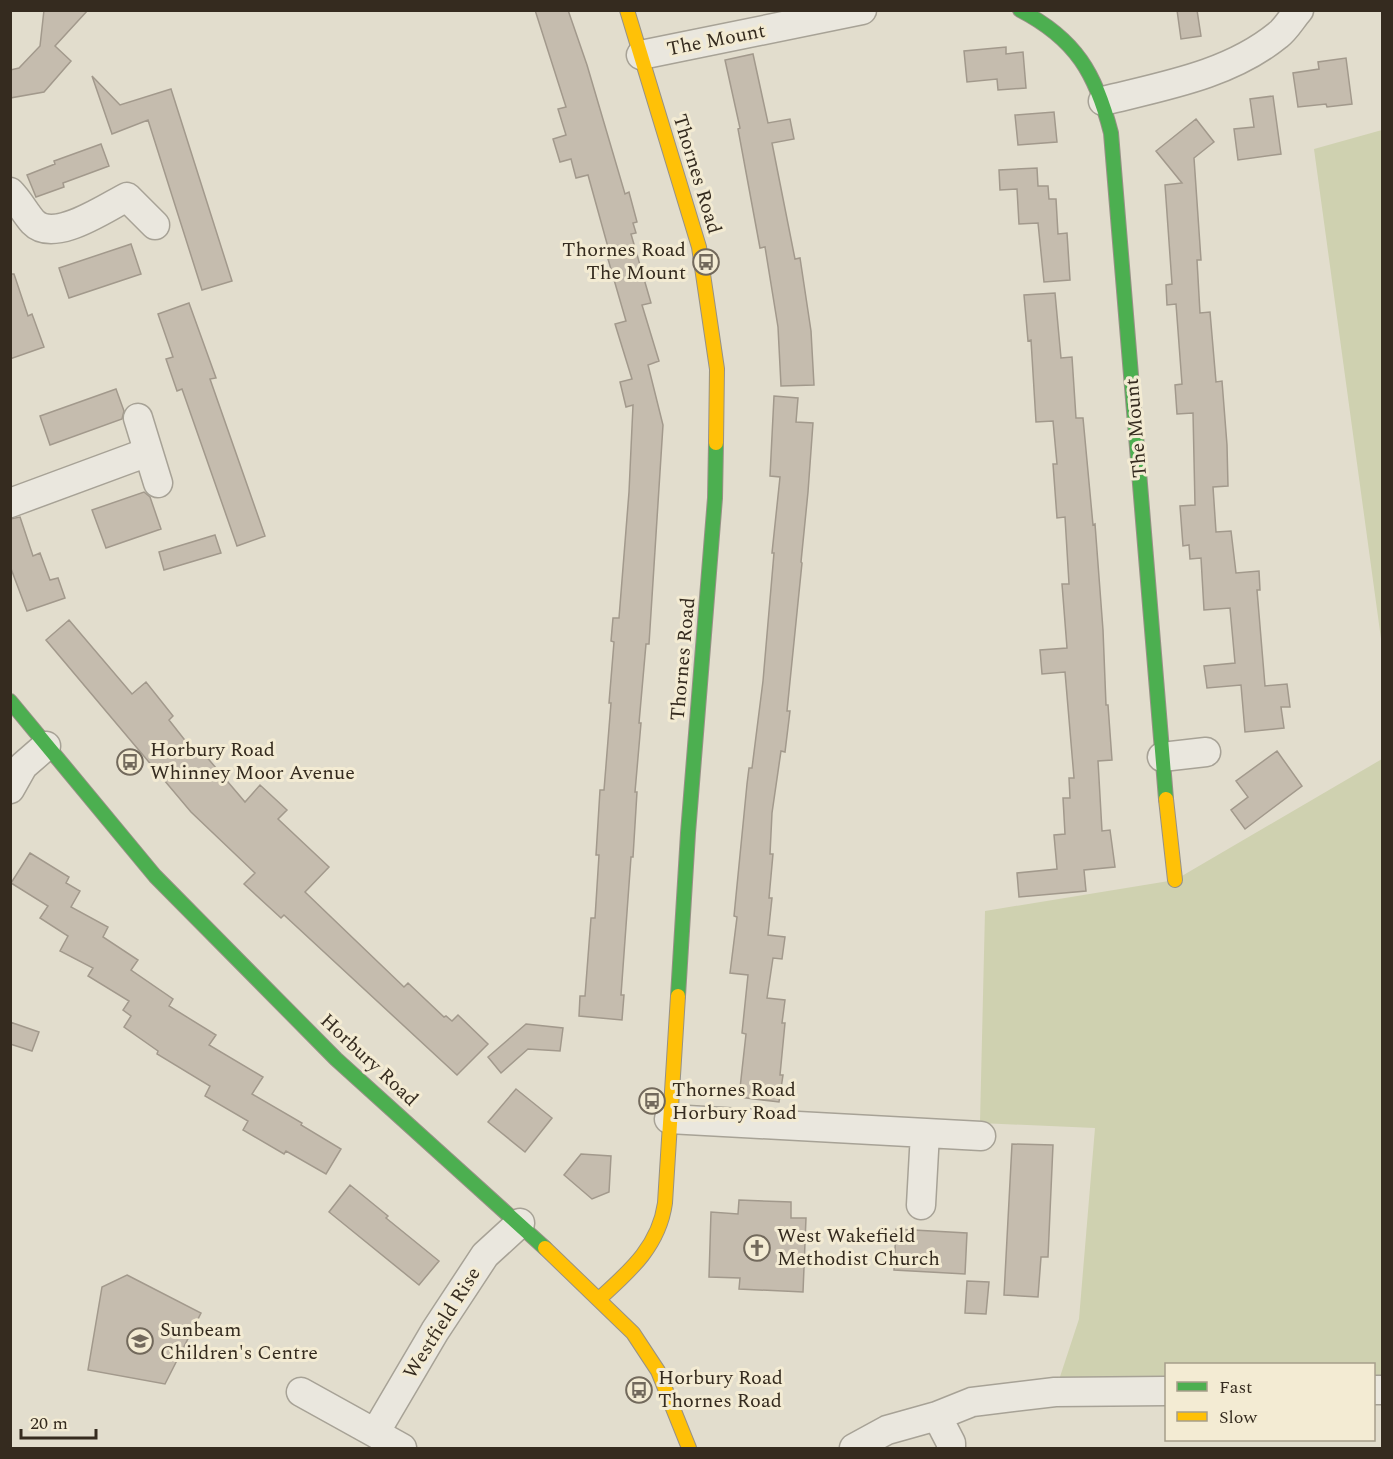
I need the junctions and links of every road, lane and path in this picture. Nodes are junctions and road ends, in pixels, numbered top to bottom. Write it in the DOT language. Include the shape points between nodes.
graph roads {
  1 [pos="627,10"];
  2 [pos="862,10"];
  3 [pos="1020,10"];
  4 [pos="1299,10"];
  5 [pos="641,55"];
  6 [pos="1103,101"];
  7 [pos="10,192"];
  8 [pos="155,225"];
  9 [pos="138,418"];
  10 [pos="148,452"];
  11 [pos="158,483"];
  12 [pos="10,503"];
  13 [pos="10,701"];
  14 [pos="46,746"];
  15 [pos="1206,752"];
  16 [pos="1162,757"];
  17 [pos="10,789"];
  18 [pos="1175,880"];
  19 [pos="669,1119"];
  20 [pos="925,1133"];
  21 [pos="981,1136"];
  22 [pos="921,1205"];
  23 [pos="520,1223"];
  24 [pos="599,1299"];
  25 [pos="1165,1391"];
  26 [pos="301,1392"];
  27 [pos="937,1416"];
  28 [pos="375,1433"];
  29 [pos="402,1449"];
  30 [pos="688,1449"];
  31 [pos="854,1449"];
  32 [pos="951,1449"];
  1 -- 5 [label="main road, Thornes Road"];
  2 -- 5 [label="street, The Mount"];
  3 -- 6 [label="main road, The Mount" via="1052,30 1074,51 1092,75"];
  4 -- 6 [label="street" via="1280,34 1230,64"];
  5 -- 19 [label="main road, Thornes Road" via="699,247 717,369 715,498"];
  6 -- 16 [label="main road, The Mount" via="1115,173"];
  7 -- 8 [label="street" via="34,223 51,230 69,227 126,197"];
  9 -- 10 [label="street"];
  10 -- 11 [label="street"];
  10 -- 12 [label="street"];
  13 -- 14 [label="main road, Horbury Road"];
  14 -- 17 [label="street" via="23,766"];
  14 -- 23 [label="main road, Horbury Road" via="154,876 336,1059"];
  15 -- 16 [label="street"];
  16 -- 18 [label="main road, The Mount"];
  19 -- 20 [label="street"];
  19 -- 24 [label="main road, Thornes Road" via="660,1227 632,1269"];
  20 -- 21 [label="street"];
  20 -- 22 [label="street"];
  23 -- 24 [label="main road, Horbury Road"];
  23 -- 28 [label="street, Westfield Rise" via="485,1256"];
  24 -- 30 [label="main road, Horbury Road" via="633,1333 658,1371"];
  25 -- 27 [label="street" via="1055,1392 972,1402"];
  26 -- 28 [label="street"];
  27 -- 31 [label="street" via="886,1430"];
  27 -- 32 [label="street"];
  28 -- 29 [label="street"];
}
